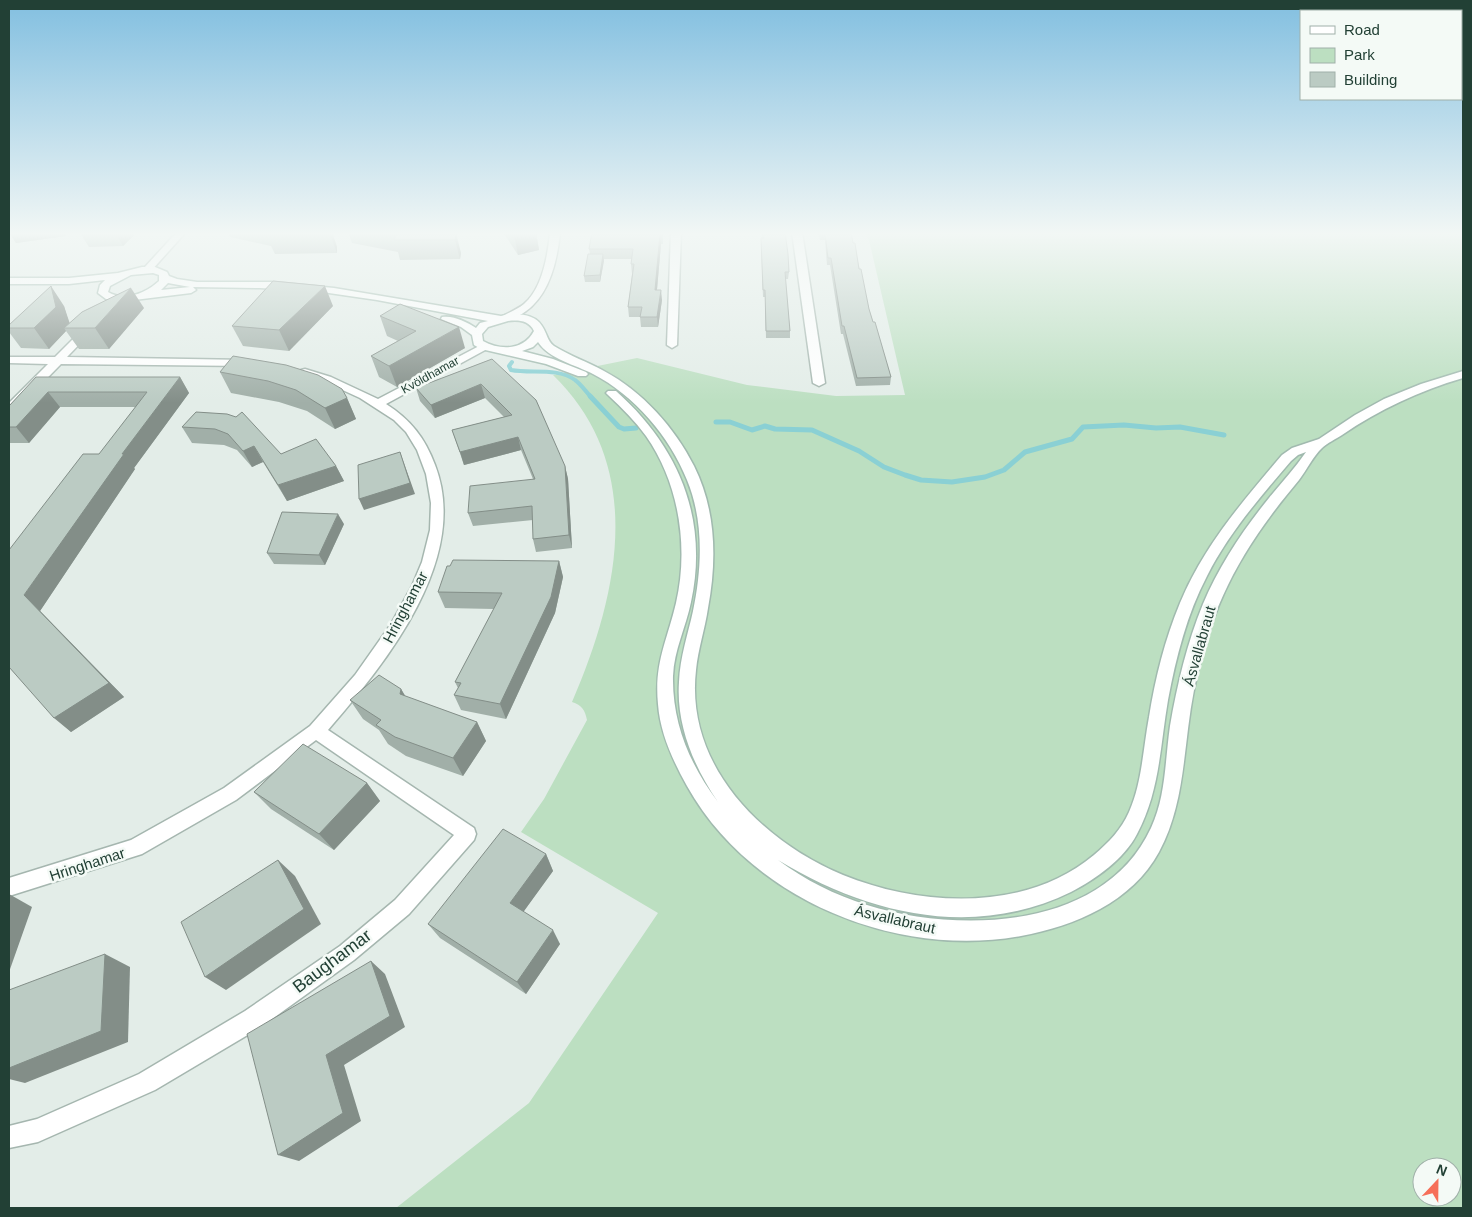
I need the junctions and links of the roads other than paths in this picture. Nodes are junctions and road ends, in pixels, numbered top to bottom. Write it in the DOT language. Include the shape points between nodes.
graph roads {
  1 [pos="103,289"];
  2 [pos="156,289"];
  3 [pos="304,289"];
  4 [pos="537,289"];
  5 [pos="674,289"];
  6 [pos="805,289"];
  7 [pos="147,294"];
  8 [pos="529,305"];
  9 [pos="503,318"];
  10 [pos="99,320"];
  11 [pos="534,326"];
  12 [pos="477,334"];
  13 [pos="672,345"];
  14 [pos="483,346"];
  15 [pos="505,351"];
  16 [pos="9,360"];
  17 [pos="56,362"];
  18 [pos="266,364"];
  19 [pos="290,369"];
  20 [pos="1463,374"];
  21 [pos="819,383"];
  22 [pos="378,404"];
  23 [pos="9,410"];
  24 [pos="1316,446"];
  25 [pos="316,731"];
  26 [pos="9,887"];
  27 [pos="9,1137"];
  1 -- 7 [label="main road" via="116,302"];
  2 -- 7 [label="main road"];
  3 -- 9 [label="main road"];
  4 -- 8 [label="main road"];
  5 -- 13 [label="main road"];
  6 -- 21 [label="main road"];
  7 -- 12 [label="main road" via="225,289 345,298 445,318 465,325"];
  8 -- 9 [label="main road"];
  8 -- 11 [label="main road"];
  9 -- 11 [label="main road"];
  9 -- 12 [label="main road" via="484,325"];
  10 -- 17 [label="main road"];
  11 -- 15 [label="main road" via="537,337 532,342"];
  11 -- 24 [label="main road, Ásvallabraut" via="545,345 603,374 643,407 685,461 696,486 707,540 707,567 701,612 689,655 686,697 695,742 718,788 756,832 805,867 862,891 922,906 985,907 1039,897 1085,875 1118,846 1131,828 1146,791 1167,666 1198,578 1230,529 1283,464 1295,451"];
  12 -- 14 [label="main road" via="478,343"];
  14 -- 15 [label="main road, Ásvallabraut"];
  14 -- 22 [label="main road, Kvöldhamar"];
  15 -- 24 [label="main road, Ásvallabraut" via="574,370 622,401 652,434 678,482 685,515 689,564 684,602 664,674 665,699 668,720 684,767 699,792 738,838 761,859 801,886 846,908 877,918 945,931 982,932 1046,921 1076,910 1123,882 1147,857 1166,814 1174,779 1181,711 1201,630 1213,599 1238,551"];
  16 -- 17 [label="main road"];
  17 -- 18 [label="main road"];
  17 -- 23 [label="main road"];
  19 -- 22 [label="main road, Hringhamar" via="327,379"];
  20 -- 24 [label="main road, Ásvallabraut" via="1403,394 1368,412"];
  22 -- 25 [label="main road, Hringhamar" via="405,424 423,450 438,503 437,530 419,586 396,628 361,680"];
  25 -- 26 [label="main road, Hringhamar" via="230,794 135,848"];
  25 -- 27 [label="main road, Baughamar" via="467,834 402,907 347,953 252,1018 148,1082 38,1130"];
}
